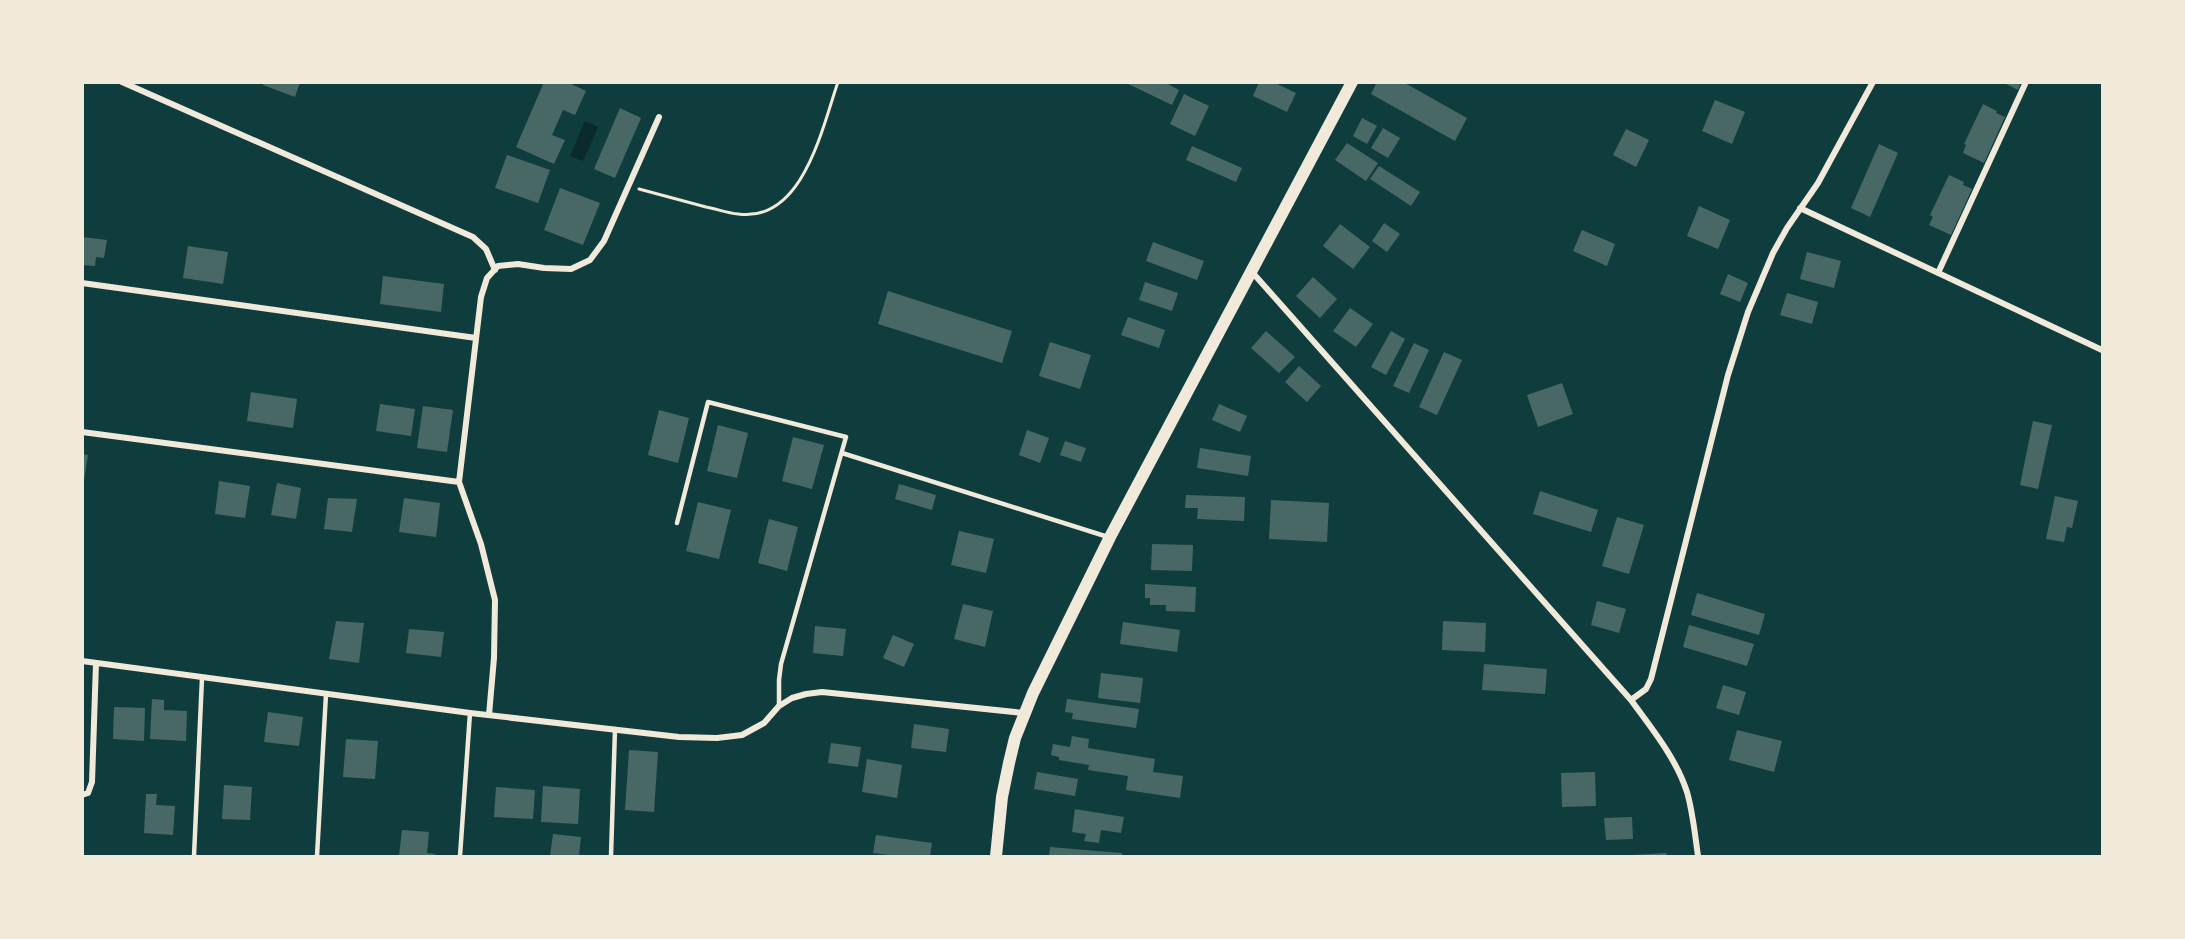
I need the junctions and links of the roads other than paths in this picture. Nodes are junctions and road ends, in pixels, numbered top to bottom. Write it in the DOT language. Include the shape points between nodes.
graph roads {
  1 [pos="122,82"];
  2 [pos="1352,82"];
  3 [pos="1873,82"];
  4 [pos="2026,82"];
  5 [pos="658,117"];
  6 [pos="1800,208"];
  7 [pos="495,270"];
  8 [pos="1252,272"];
  9 [pos="1938,273"];
  10 [pos="82,283"];
  11 [pos="476,338"];
  12 [pos="2103,350"];
  13 [pos="82,432"];
  14 [pos="842,453"];
  15 [pos="459,482"];
  16 [pos="677,523"];
  17 [pos="1110,537"];
  18 [pos="82,662"];
  19 [pos="96,663"];
  20 [pos="202,678"];
  21 [pos="326,693"];
  22 [pos="1631,700"];
  23 [pos="779,706"];
  24 [pos="470,713"];
  25 [pos="1024,713"];
  26 [pos="489,715"];
  27 [pos="615,729"];
  28 [pos="82,795"];
  29 [pos="194,856"];
  30 [pos="317,856"];
  31 [pos="460,856"];
  32 [pos="610,856"];
  33 [pos="996,856"];
  34 [pos="1698,856"];
  1 -- 7 [label="street" via="473,237 486,249"];
  2 -- 8 [label="main road"];
  3 -- 6 [label="street" via="1838,149"];
  4 -- 9 [label="street"];
  5 -- 7 [label="street" via="604,241 590,260 571,269 518,264 498,266"];
  6 -- 9 [label="street"];
  6 -- 22 [label="street" via="1773,253 1748,312 1728,375 1651,679"];
  7 -- 11 [label="street" via="487,278 481,297"];
  8 -- 17 [label="main road"];
  8 -- 22 [label="street"];
  9 -- 12 [label="street"];
  10 -- 11 [label="street"];
  11 -- 15 [label="street"];
  13 -- 15 [label="street"];
  14 -- 16 [label="lane" via="846,437 708,402"];
  14 -- 17 [label="lane"];
  14 -- 23 [label="lane" via="781,664"];
  15 -- 26 [label="street" via="495,600"];
  17 -- 25 [label="main road"];
  18 -- 19 [label="street"];
  19 -- 20 [label="street"];
  19 -- 28 [label="street" via="92,782 88,793"];
  20 -- 21 [label="street"];
  20 -- 29 [label="lane"];
  21 -- 24 [label="street"];
  21 -- 30 [label="lane"];
  22 -- 34 [label="street" via="1662,742 1686,790"];
  23 -- 25 [label="street" via="792,698 822,692"];
  23 -- 27 [label="street" via="764,723 742,735 680,737"];
  24 -- 26 [label="street"];
  24 -- 31 [label="lane"];
  25 -- 33 [label="main road" via="1002,796"];
  26 -- 27 [label="street"];
  27 -- 32 [label="lane"];
}
